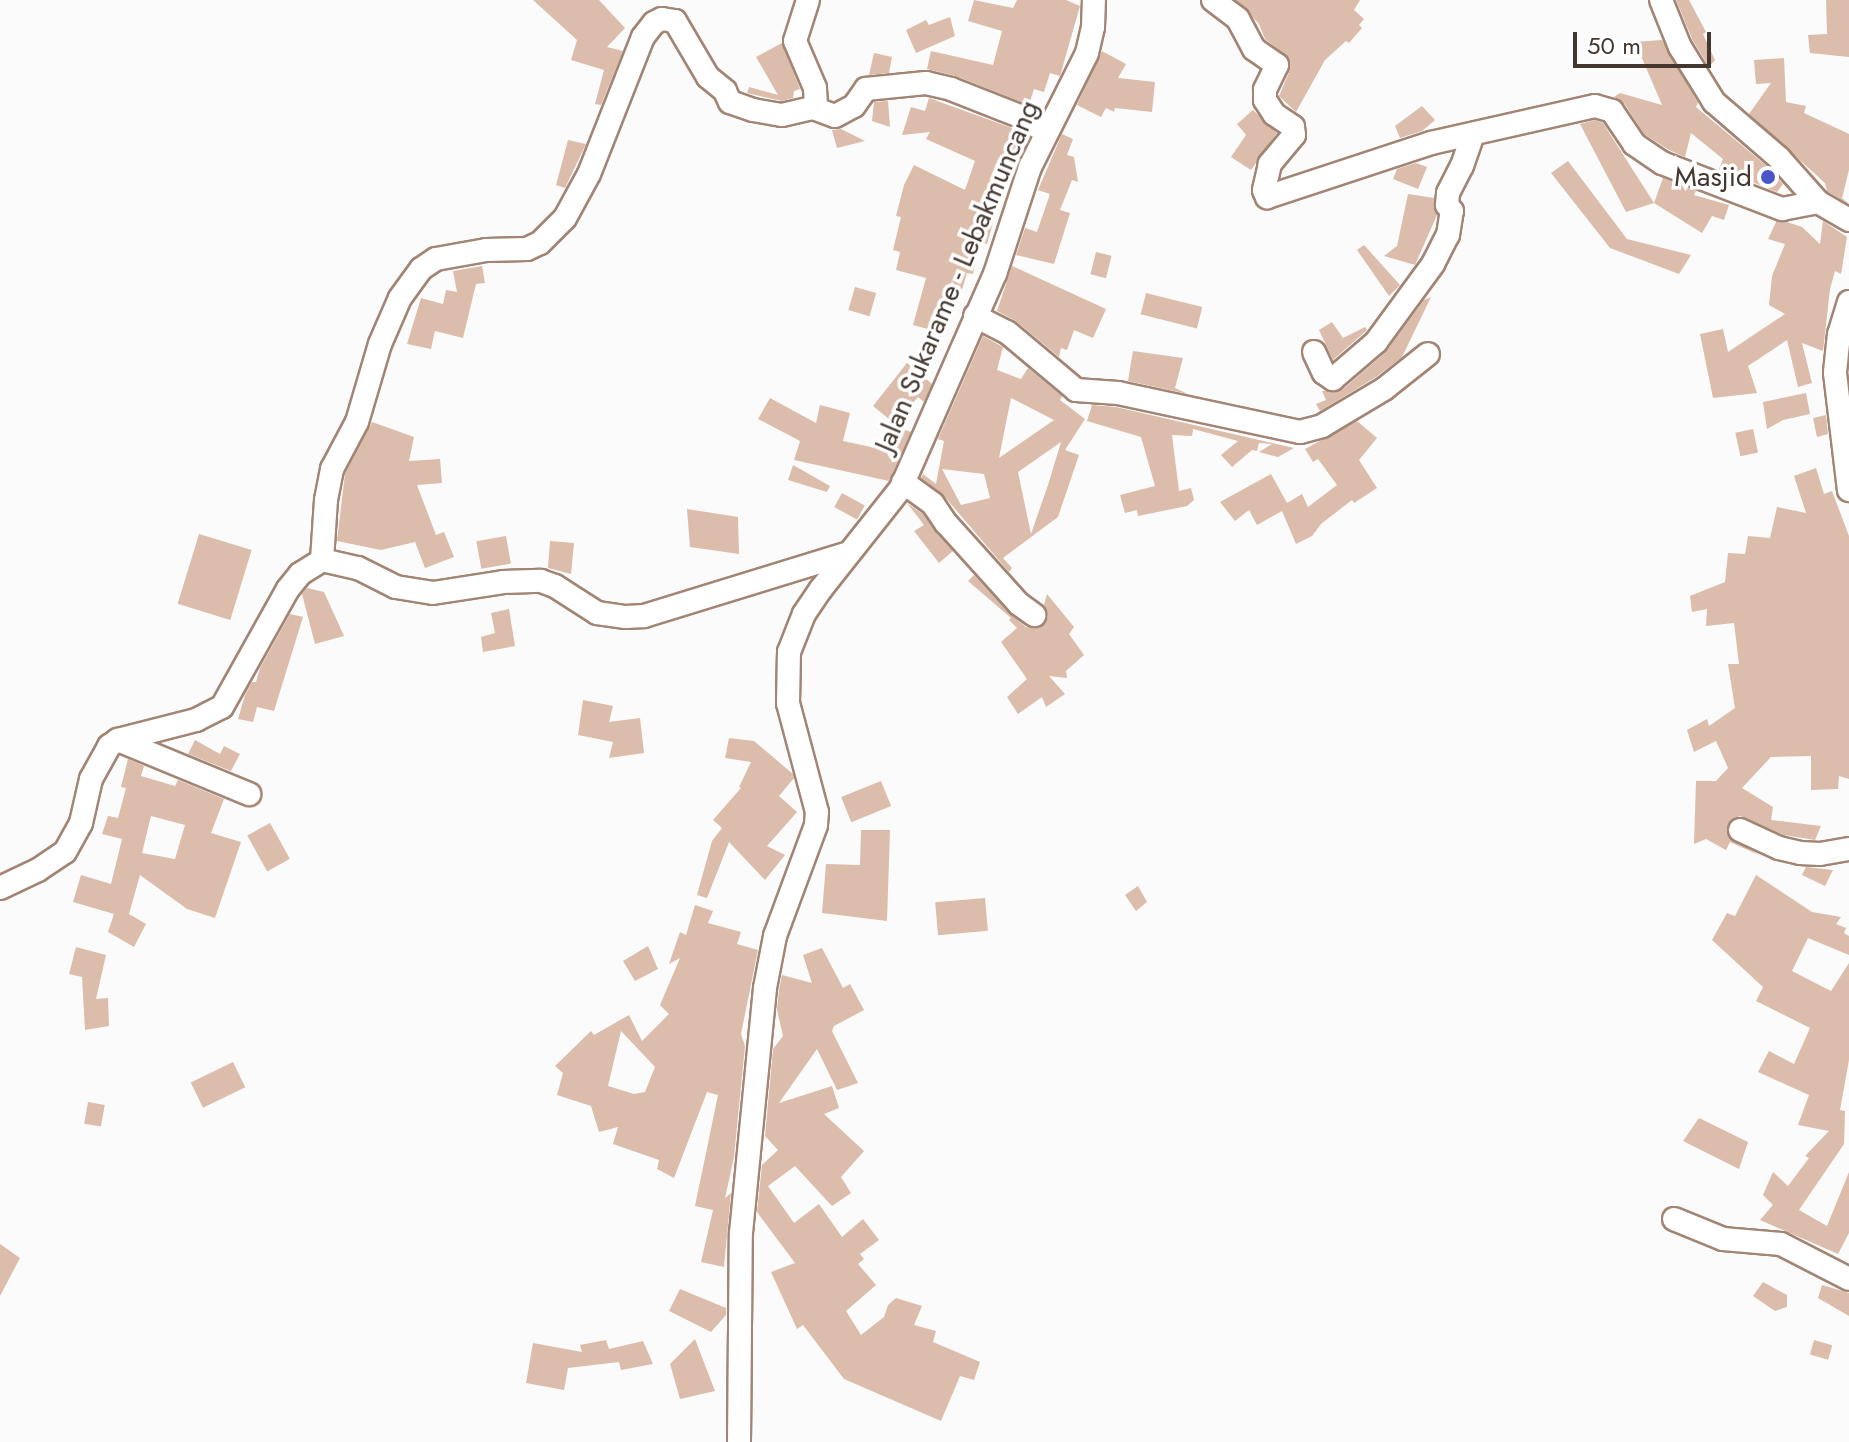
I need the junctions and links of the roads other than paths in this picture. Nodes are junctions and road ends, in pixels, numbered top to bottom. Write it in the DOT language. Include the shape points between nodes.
graph roads {
  1 [pos="808,0"];
  2 [pos="1094,0"];
  3 [pos="1213,0"];
  4 [pos="1661,0"];
  5 [pos="816,109"];
  6 [pos="1046,133"];
  7 [pos="1473,134"];
  8 [pos="1818,202"];
  9 [pos="1849,220"];
  10 [pos="1849,302"];
  11 [pos="975,316"];
  12 [pos="1314,352"];
  13 [pos="1428,354"];
  14 [pos="1333,379"];
  15 [pos="1348,410"];
  16 [pos="903,482"];
  17 [pos="1849,490"];
  18 [pos="845,554"];
  19 [pos="322,560"];
  20 [pos="1034,615"];
  21 [pos="118,740"];
  22 [pos="249,794"];
  23 [pos="1740,830"];
  24 [pos="1849,849"];
  25 [pos="0,888"];
  26 [pos="1674,1219"];
  27 [pos="1849,1279"];
  28 [pos="739,1442"];
  1 -- 5 [label="street" via="795,41 815,88"];
  2 -- 6 [label="street, Jalan Sukarame - Lebakmuncang" via="1090,44"];
  3 -- 7 [label="street" via="1238,19 1254,49 1277,65 1265,100 1293,127 1294,135 1270,164 1267,197"];
  4 -- 8 [label="street" via="1702,88 1779,158"];
  5 -- 6 [label="street" via="835,116 854,106 866,89 926,83 1027,119"];
  5 -- 19 [label="street" via="782,115 730,102 708,77 675,21 654,23 643,37 589,174 565,218 527,249 436,259 421,269 400,298 357,422 330,477"];
  6 -- 11 [label="street, Jalan Sukarame - Lebakmuncang"];
  7 -- 8 [label="street" via="1603,107 1616,114 1639,149 1662,163 1772,206 1796,209"];
  7 -- 14 [label="street" via="1448,193 1450,223 1433,264 1367,353"];
  8 -- 9 [label="street"];
  10 -- 17 [label="street" via="1835,373"];
  11 -- 15 [label="street" via="1007,332 1085,393 1118,393 1300,432"];
  11 -- 16 [label="street, Jalan Sukarame - Lebakmuncang"];
  12 -- 14 [label="street"];
  13 -- 15 [label="street" via="1407,374"];
  14 -- 15 [label="street"];
  16 -- 18 [label="street, Jalan Sukarame - Lebakmuncang" via="866,535"];
  16 -- 20 [label="street" via="933,504"];
  18 -- 19 [label="street" via="644,616 626,617 597,613 541,581 433,593 396,587 358,568"];
  18 -- 28 [label="street, Jalan Sukarame - Lebakmuncang" via="804,614 787,667 788,703 817,812 775,936 765,988 740,1245"];
  19 -- 21 [label="street" via="288,589 222,707 196,720"];
  21 -- 22 [label="street"];
  21 -- 25 [label="street" via="100,756 81,823 65,852"];
  23 -- 24 [label="street" via="1800,853"];
  26 -- 27 [label="street" via="1723,1239 1781,1244"];
}
